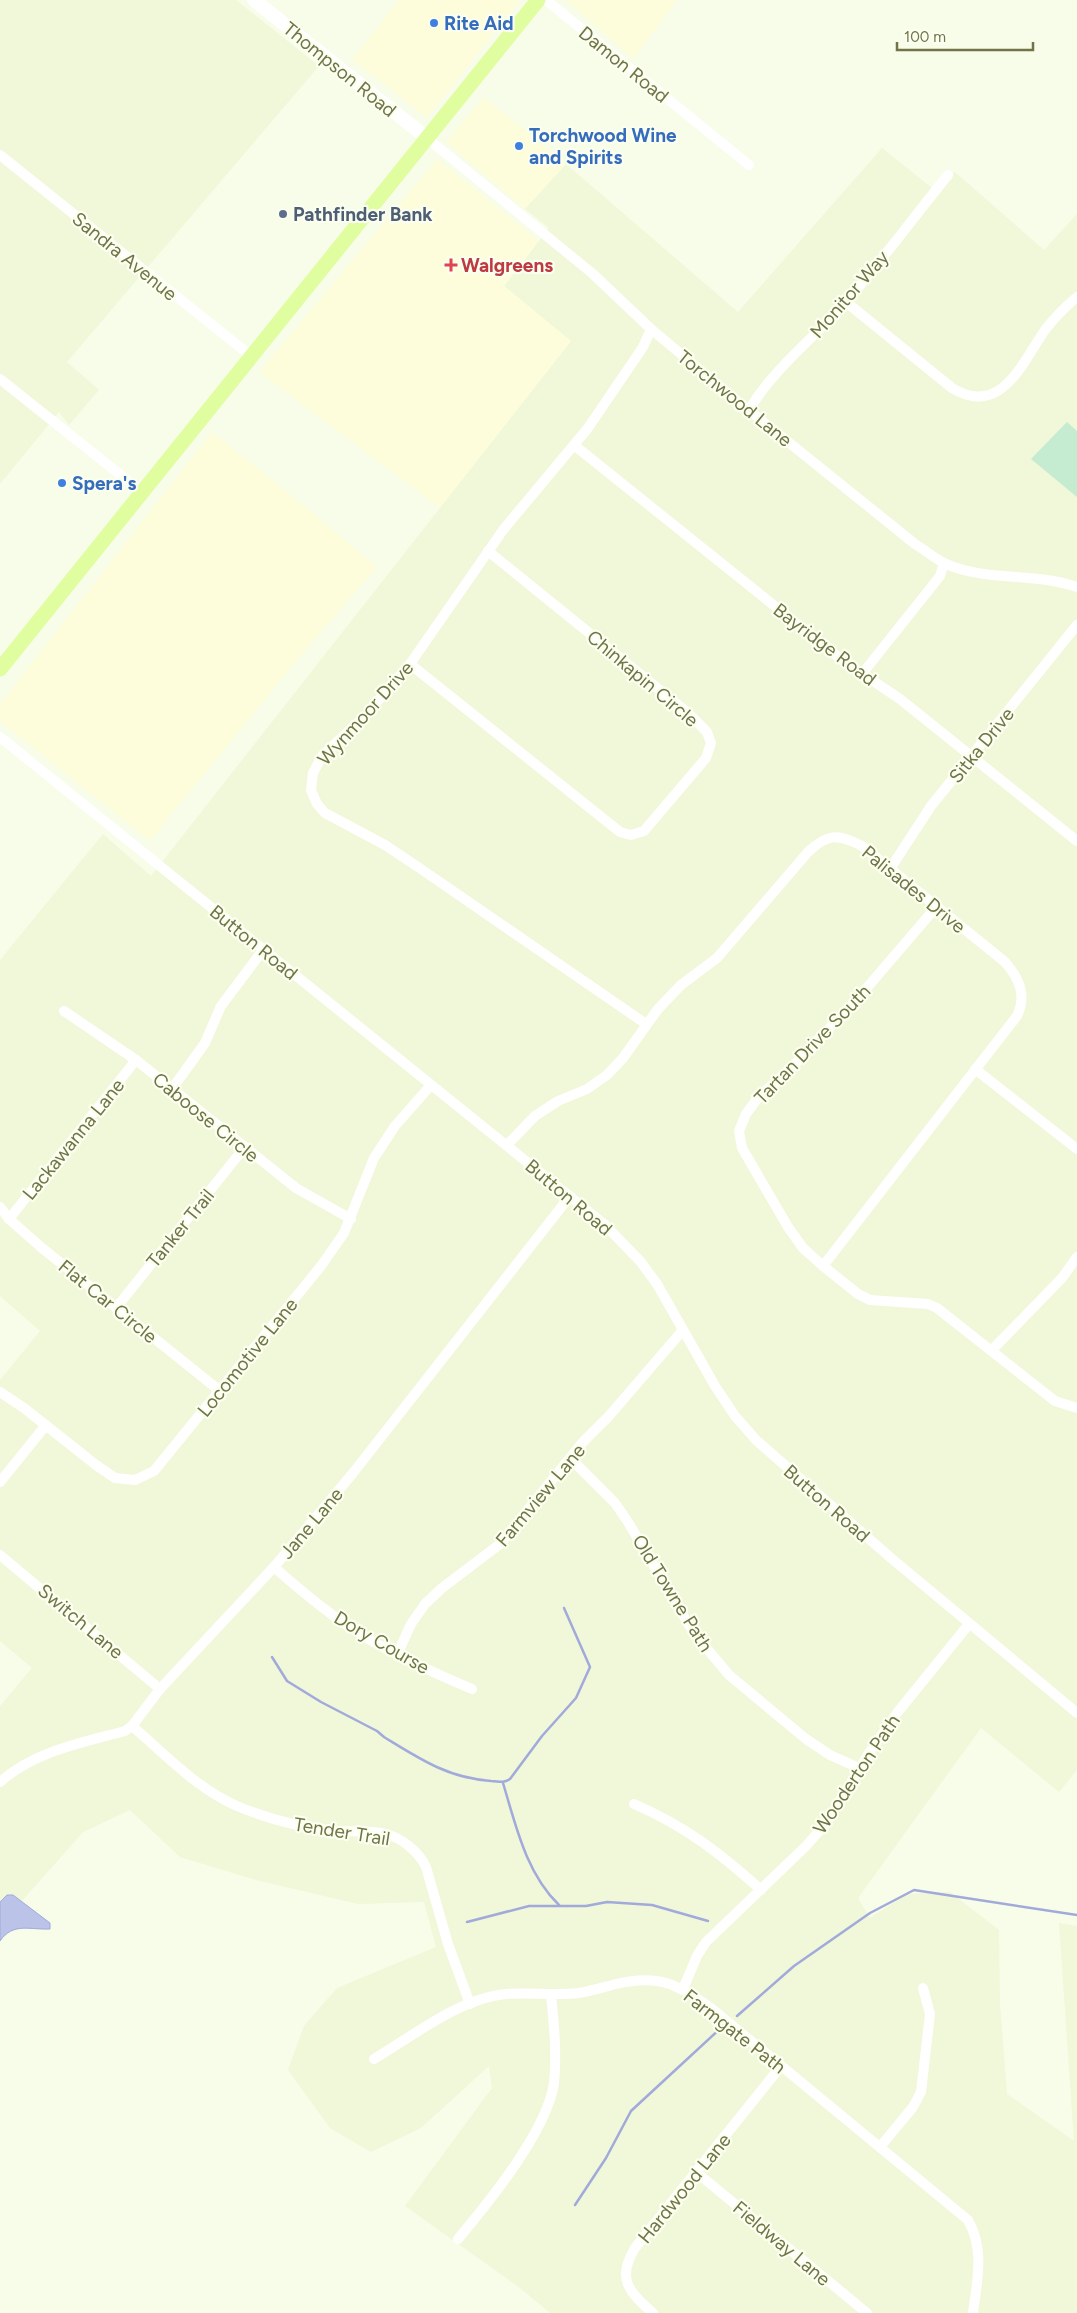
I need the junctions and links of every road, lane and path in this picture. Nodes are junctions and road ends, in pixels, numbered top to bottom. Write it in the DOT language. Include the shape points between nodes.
graph roads {
  1 [pos="254,0"];
  2 [pos="538,0"];
  3 [pos="546,0"];
  4 [pos="427,138"];
  5 [pos="0,155"];
  6 [pos="749,165"];
  7 [pos="948,176"];
  8 [pos="1077,298"];
  9 [pos="846,302"];
  10 [pos="651,329"];
  11 [pos="251,356"];
  12 [pos="0,379"];
  13 [pos="749,410"];
  14 [pos="574,445"];
  15 [pos="142,492"];
  16 [pos="488,551"];
  17 [pos="944,563"];
  18 [pos="1077,587"];
  19 [pos="1077,625"];
  20 [pos="410,664"];
  21 [pos="0,669"];
  22 [pos="862,674"];
  23 [pos="0,737"];
  24 [pos="972,757"];
  25 [pos="1077,841"];
  26 [pos="890,869"];
  27 [pos="936,906"];
  28 [pos="263,950"];
  29 [pos="64,1011"];
  30 [pos="646,1024"];
  31 [pos="136,1060"];
  32 [pos="975,1069"];
  33 [pos="431,1085"];
  34 [pos="172,1089"];
  35 [pos="507,1145"];
  36 [pos="244,1148"];
  37 [pos="1077,1149"];
  38 [pos="570,1196"];
  39 [pos="0,1207"];
  40 [pos="9,1219"];
  41 [pos="351,1219"];
  42 [pos="1077,1257"];
  43 [pos="823,1266"];
  44 [pos="116,1308"];
  45 [pos="683,1330"];
  46 [pos="992,1350"];
  47 [pos="220,1391"];
  48 [pos="0,1392"];
  49 [pos="1077,1408"];
  50 [pos="46,1425"];
  51 [pos="570,1458"];
  52 [pos="0,1482"];
  53 [pos="0,1555"];
  54 [pos="274,1567"];
  55 [pos="969,1624"];
  56 [pos="397,1655"];
  57 [pos="160,1688"];
  58 [pos="472,1689"];
  59 [pos="1077,1714"];
  60 [pos="132,1726"];
  61 [pos="860,1768"];
  62 [pos="0,1782"];
  63 [pos="634,1804"];
  64 [pos="761,1890"];
  65 [pos="684,1988"];
  66 [pos="923,1988"];
  67 [pos="552,1995"];
  68 [pos="470,2004"];
  69 [pos="374,2059"];
  70 [pos="781,2066"];
  71 [pos="880,2147"];
  72 [pos="696,2172"];
  73 [pos="458,2239"];
  74 [pos="653,2313"];
  75 [pos="867,2313"];
  76 [pos="973,2313"];
  1 -- 4 [label="street, Thompson Road"];
  2 -- 4 [label="main road"];
  3 -- 6 [label="street, Damon Road"];
  4 -- 10 [label="street, Torchwood Lane" via="593,274"];
  4 -- 11 [label="main road"];
  5 -- 11 [label="street, Sandra Avenue"];
  7 -- 9 [label="street, Monitor Way"];
  8 -- 9 [label="street" via="1065,306 1046,329 1005,387 988,397 970,396 952,388"];
  9 -- 13 [label="street, Monitor Way" via="790,357"];
  10 -- 13 [label="street, Torchwood Lane"];
  10 -- 14 [label="street, Wynmoor Drive" via="643,346"];
  11 -- 15 [label="main road"];
  12 -- 15 [label="street"];
  13 -- 17 [label="street, Torchwood Lane"];
  14 -- 16 [label="street, Wynmoor Drive"];
  14 -- 22 [label="street, Bayridge Road"];
  15 -- 21 [label="main road"];
  16 -- 20 [label="street, Wynmoor Drive"];
  16 -- 20 [label="street, Chinkapin Circle" via="688,713 707,732 711,743 706,758 644,831 632,835 620,832"];
  17 -- 18 [label="street, Torchwood Lane" via="963,570 1048,579"];
  17 -- 22 [label="street" via="940,576"];
  19 -- 24 [label="street, Sitka Drive"];
  20 -- 30 [label="street, Wynmoor Drive" via="365,716 322,756 312,773 311,782 317,804 335,820 385,845 421,869"];
  22 -- 24 [label="street, Bayridge Road" via="900,699"];
  23 -- 28 [label="street, Button Road"];
  24 -- 25 [label="street, Bayridge Road"];
  24 -- 26 [label="street, Sitka Drive" via="931,806"];
  26 -- 27 [label="street, Palisades Drive"];
  26 -- 30 [label="street, Palisades Drive" via="853,841 834,837 819,842 723,952 681,985"];
  27 -- 32 [label="street, Palisades Drive" via="1004,962 1019,983 1022,1001 1017,1016"];
  27 -- 43 [label="street, Tartan Drive South" via="859,997 757,1099 739,1131 742,1148 788,1227 803,1248"];
  28 -- 33 [label="street, Button Road"];
  28 -- 34 [label="street" via="220,1006 204,1043"];
  29 -- 31 [label="street, Caboose Circle"];
  30 -- 35 [label="street, Palisades Drive" via="607,1075 535,1116"];
  31 -- 34 [label="street, Caboose Circle"];
  31 -- 40 [label="street, Lackawanna Lane"];
  32 -- 37 [label="street"];
  32 -- 43 [label="street, Palisades Drive"];
  33 -- 35 [label="street, Button Road"];
  33 -- 41 [label="street, Locomotive Lane" via="395,1126 374,1158"];
  34 -- 36 [label="street, Caboose Circle"];
  35 -- 38 [label="street, Button Road"];
  36 -- 41 [label="street, Caboose Circle" via="296,1188"];
  36 -- 44 [label="street, Tanker Trail"];
  38 -- 45 [label="street, Button Road" via="605,1225 640,1261"];
  38 -- 54 [label="street, Jane Lane" via="353,1473"];
  39 -- 40 [label="street, Flat Car Circle"];
  40 -- 44 [label="street, Flat Car Circle"];
  41 -- 47 [label="street, Locomotive Lane" via="321,1266"];
  42 -- 46 [label="street" via="1062,1278"];
  43 -- 46 [label="street, Tartan Drive South" via="870,1300 928,1304 937,1308"];
  44 -- 47 [label="street, Flat Car Circle"];
  45 -- 51 [label="street, Farmview Lane"];
  45 -- 55 [label="street, Button Road" via="730,1409 756,1440"];
  46 -- 49 [label="street, Tartan Drive South" via="1055,1401"];
  47 -- 50 [label="street, Locomotive Lane" via="154,1471 135,1480 115,1478"];
  48 -- 50 [label="street, Locomotive Lane"];
  50 -- 52 [label="street"];
  51 -- 56 [label="street, Farmview Lane" via="500,1544 425,1604 411,1624"];
  51 -- 61 [label="street, Old Towne Path" via="615,1503 693,1632 729,1675 806,1739 830,1755"];
  53 -- 57 [label="street, Switch Lane"];
  54 -- 56 [label="street, Dory Course" via="341,1621"];
  54 -- 57 [label="street, Jane Lane"];
  55 -- 59 [label="street, Button Road"];
  55 -- 61 [label="street, Wooderton Path" via="897,1713"];
  56 -- 58 [label="street, Dory Course"];
  57 -- 60 [label="street, Jane Lane"];
  60 -- 62 [label="street" via="125,1731 50,1751 15,1769"];
  60 -- 68 [label="street, Tender Trail" via="197,1782 236,1806 302,1826 386,1834 408,1845 426,1867 448,1944"];
  61 -- 64 [label="street, Wooderton Path" via="827,1822"];
  63 -- 64 [label="street" via="661,1816 710,1846"];
  64 -- 65 [label="street, Wooderton Path" via="706,1942"];
  65 -- 67 [label="street, Farmgate Path" via="650,1979 580,1993"];
  65 -- 70 [label="street, Farmgate Path"];
  66 -- 71 [label="street" via="930,2014 921,2092 913,2107"];
  67 -- 68 [label="street, Farmgate Path" via="507,1994"];
  67 -- 73 [label="street" via="555,2059 550,2102 498,2188"];
  68 -- 69 [label="street, Farmgate Path"];
  70 -- 71 [label="street, Farmgate Path"];
  70 -- 72 [label="street, Hardwood Lane"];
  71 -- 76 [label="street, Farmgate Path" via="956,2208 973,2228 979,2264"];
  72 -- 74 [label="street, Hardwood Lane" via="627,2261 625,2277 632,2295"];
  72 -- 75 [label="street, Fieldway Lane"];
}
